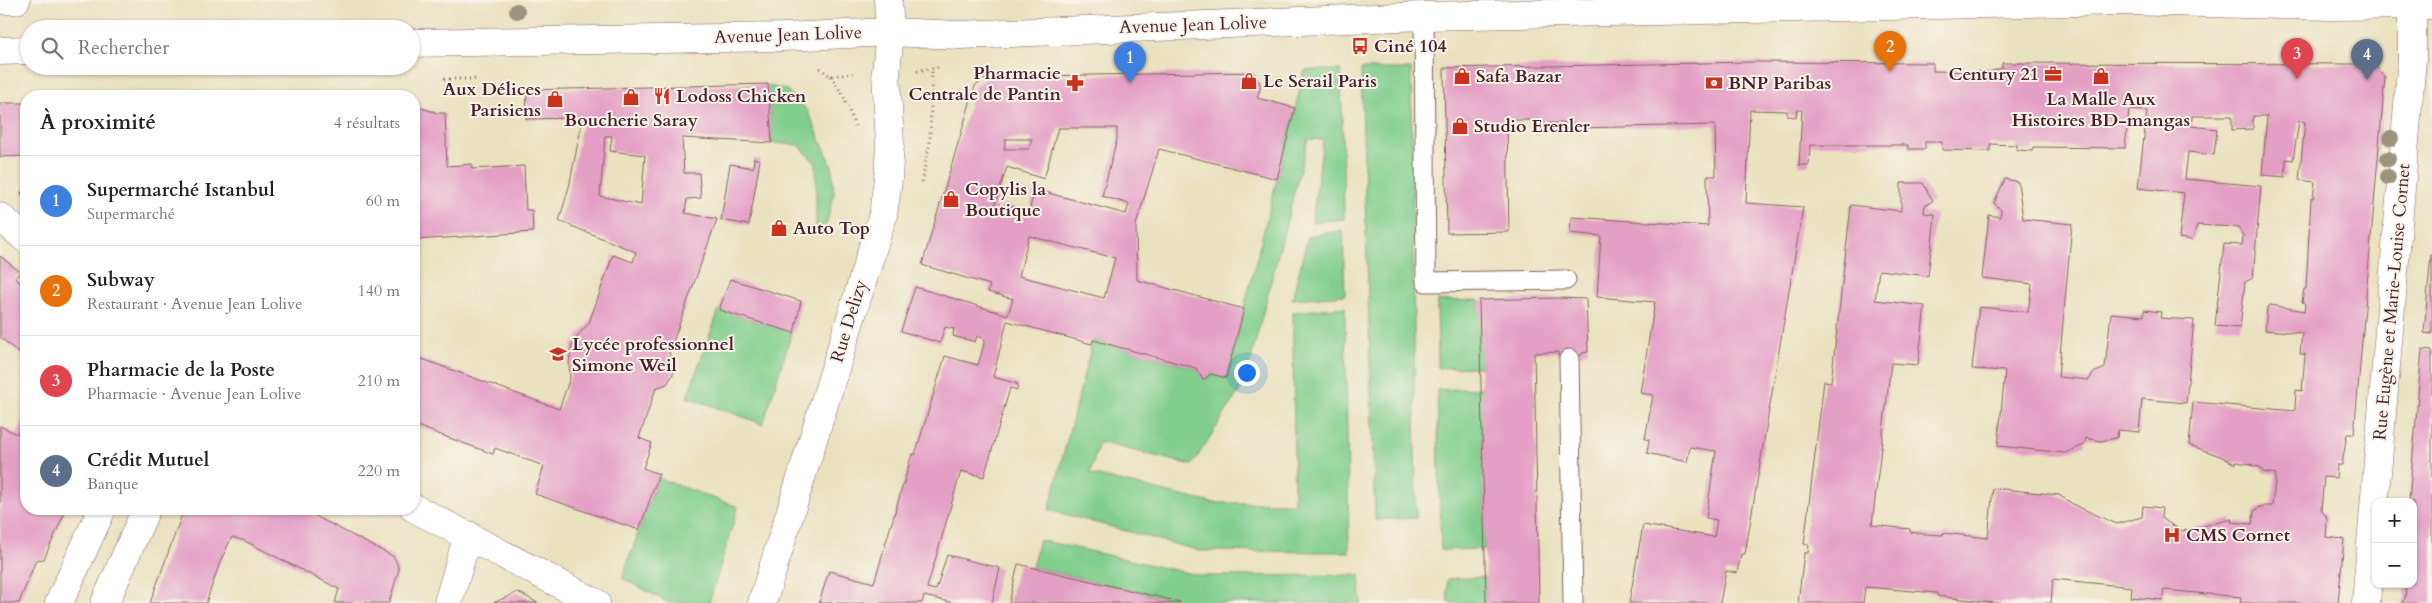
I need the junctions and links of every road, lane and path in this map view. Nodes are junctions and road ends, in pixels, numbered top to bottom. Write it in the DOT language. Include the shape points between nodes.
graph roads {
  1 [pos="0,0"];
  2 [pos="16,0"];
  3 [pos="888,0"];
  4 [pos="2185,1"];
  5 [pos="2418,3"];
  6 [pos="1424,16"];
  7 [pos="890,32"];
  8 [pos="420,43"];
  9 [pos="20,50"];
  10 [pos="0,51"];
  11 [pos="830,76"];
  12 [pos="444,79"];
  13 [pos="475,79"];
  14 [pos="857,131"];
  15 [pos="0,217"];
  16 [pos="20,234"];
  17 [pos="1566,280"];
  18 [pos="1569,358"];
  19 [pos="420,511"];
  20 [pos="99,515"];
  21 [pos="143,515"];
  22 [pos="468,535"];
  23 [pos="59,603"];
  24 [pos="105,603"];
  25 [pos="448,603"];
  26 [pos="596,603"];
  27 [pos="762,603"];
  28 [pos="1573,603"];
  29 [pos="2366,603"];
  1 -- 2 [label="main road"];
  3 -- 7 [label="main road, Rue Delizy"];
  4 -- 5 [label="main road, Avenue Jean Lolive" via="2330,6"];
  4 -- 6 [label="main road, Avenue Jean Lolive"];
  5 -- 29 [label="main road, Rue Eugène et Marie-Louise Cornet"];
  6 -- 7 [label="main road, Avenue Jean Lolive" via="982,34"];
  6 -- 17 [label="lane" via="1426,282"];
  7 -- 8 [label="main road, Avenue Jean Lolive" via="783,37"];
  7 -- 27 [label="main road, Rue Delizy" via="886,72 890,144 883,215"];
  9 -- 10 [label="main road"];
  11 -- 14 [label="path" via="843,95"];
  12 -- 13 [label="path"];
  15 -- 16 [label="main road"];
  18 -- 28 [label="lane"];
  19 -- 22 [label="main road"];
  20 -- 23 [label="main road"];
  21 -- 24 [label="main road"];
  22 -- 25 [label="main road"];
  22 -- 26 [label="main road"];
}
